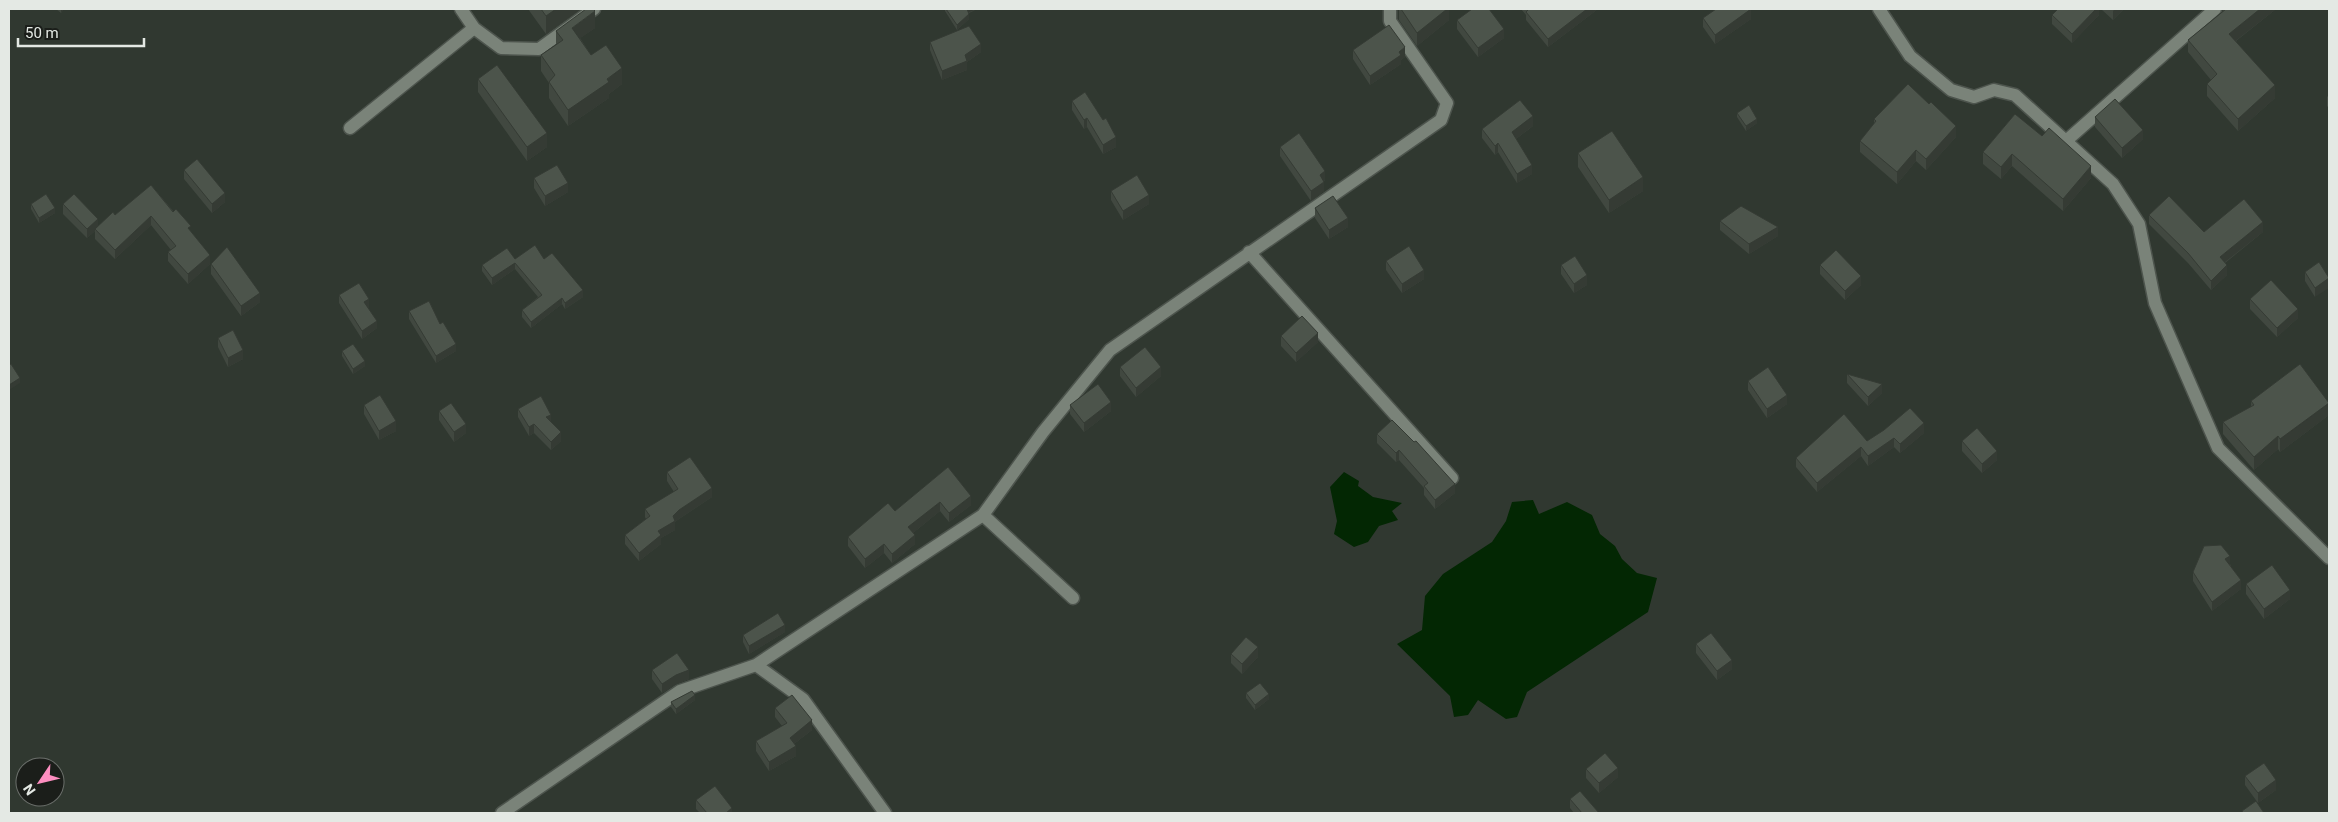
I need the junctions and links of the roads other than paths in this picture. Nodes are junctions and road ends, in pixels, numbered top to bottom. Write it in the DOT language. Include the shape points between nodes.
graph roads {
  1 [pos="461,9"];
  2 [pos="594,9"];
  3 [pos="1390,9"];
  4 [pos="1879,9"];
  5 [pos="2215,9"];
  6 [pos="474,28"];
  7 [pos="350,128"];
  8 [pos="2066,141"];
  9 [pos="1249,252"];
  10 [pos="1452,478"];
  11 [pos="983,515"];
  12 [pos="2329,558"];
  13 [pos="1073,598"];
  14 [pos="756,665"];
  15 [pos="502,813"];
  16 [pos="885,813"];
  1 -- 6 [label="street"];
  2 -- 6 [label="street" via="539,48 501,48"];
  3 -- 9 [label="street" via="1390,21 1447,103 1441,120"];
  4 -- 8 [label="street" via="1910,56 1950,90 1974,97 1994,90 2015,95"];
  5 -- 8 [label="street"];
  6 -- 7 [label="street"];
  8 -- 12 [label="street" via="2113,184 2139,224 2155,303 2218,448"];
  9 -- 10 [label="street"];
  9 -- 11 [label="street" via="1110,350 1043,432"];
  11 -- 13 [label="street"];
  11 -- 14 [label="street"];
  14 -- 15 [label="street" via="680,691"];
  14 -- 16 [label="street" via="803,699"];
}
